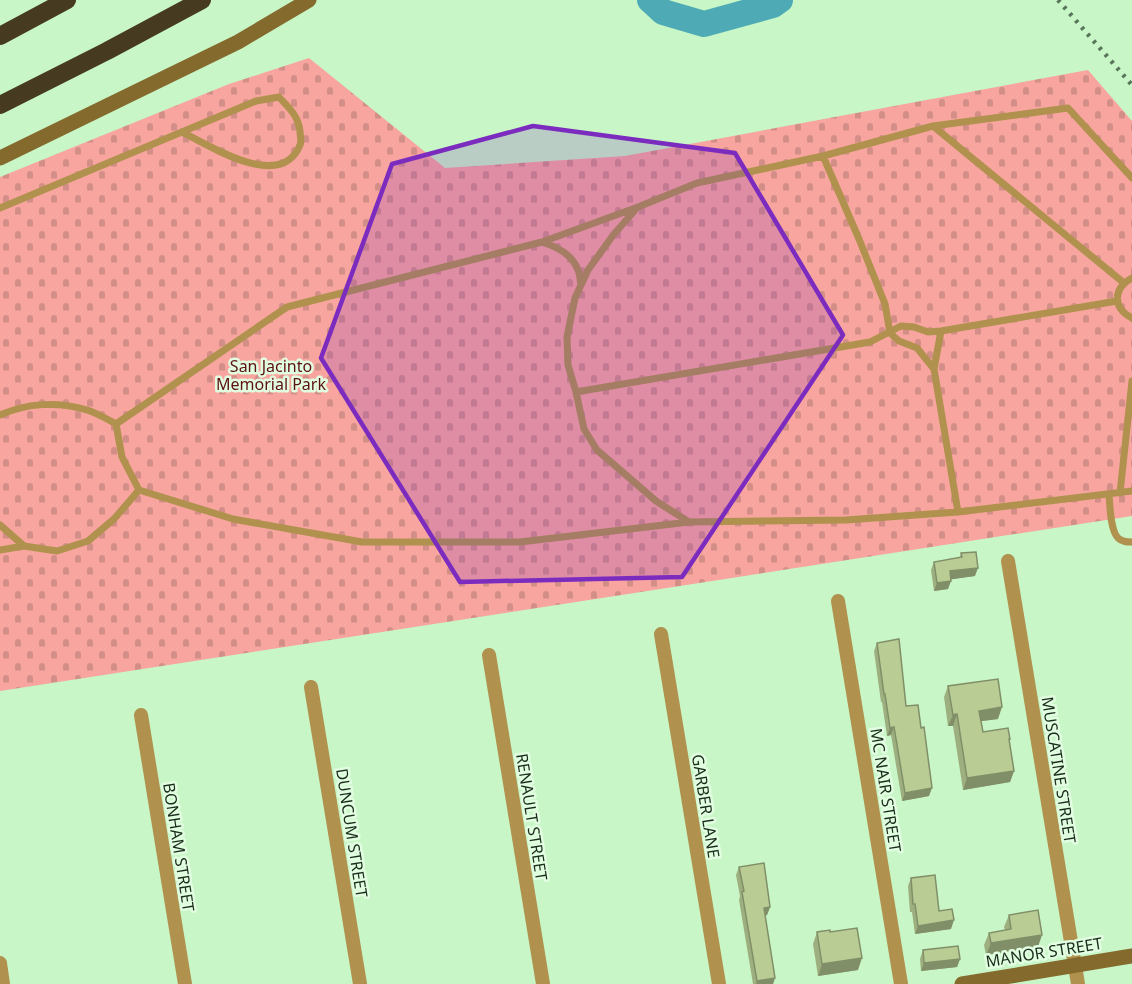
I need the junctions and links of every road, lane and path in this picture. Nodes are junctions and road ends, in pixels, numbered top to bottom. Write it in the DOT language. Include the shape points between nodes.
graph roads {
  1 [pos="67,0"];
  2 [pos="201,0"];
  3 [pos="309,0"];
  4 [pos="0,36"];
  5 [pos="0,105"];
  6 [pos="933,126"];
  7 [pos="182,132"];
  8 [pos="823,156"];
  9 [pos="0,158"];
  10 [pos="1132,178"];
  11 [pos="638,207"];
  12 [pos="0,208"];
  13 [pos="542,242"];
  14 [pos="1132,278"];
  15 [pos="1124,283"];
  16 [pos="581,285"];
  17 [pos="1117,301"];
  18 [pos="1132,318"];
  19 [pos="941,331"];
  20 [pos="890,333"];
  21 [pos="934,369"];
  22 [pos="1132,381"];
  23 [pos="576,392"];
  24 [pos="0,415"];
  25 [pos="116,424"];
  26 [pos="139,490"];
  27 [pos="1132,491"];
  28 [pos="1120,493"];
  29 [pos="1109,494"];
  30 [pos="958,512"];
  31 [pos="689,522"];
  32 [pos="0,525"];
  33 [pos="1132,542"];
  34 [pos="24,546"];
  35 [pos="0,550"];
  36 [pos="1008,561"];
  37 [pos="838,601"];
  38 [pos="661,634"];
  39 [pos="489,655"];
  40 [pos="311,687"];
  41 [pos="141,715"];
  42 [pos="1132,956"];
  43 [pos="0,963"];
  44 [pos="1075,966"];
  45 [pos="3,984"];
  46 [pos="185,984"];
  47 [pos="360,984"];
  48 [pos="543,984"];
  49 [pos="719,984"];
  50 [pos="901,984"];
  51 [pos="962,984"];
  52 [pos="1078,984"];
  1 -- 4 [label="highway"];
  2 -- 5 [label="highway"];
  3 -- 9 [label="main road" via="238,42"];
  6 -- 8 [label="lane"];
  6 -- 10 [label="lane" via="1068,108"];
  6 -- 15 [label="lane"];
  7 -- 7 [label="lane" via="255,101 279,97 299,122 301,143 292,159 275,166 257,165 229,156"];
  7 -- 12 [label="lane"];
  8 -- 11 [label="lane" via="697,183"];
  8 -- 20 [label="lane" via="885,304"];
  11 -- 13 [label="lane"];
  11 -- 16 [label="lane" via="614,234"];
  13 -- 16 [label="lane" via="569,257 578,270"];
  13 -- 25 [label="lane" via="287,307"];
  14 -- 15 [label="lane"];
  15 -- 17 [label="lane"];
  16 -- 23 [label="lane" via="567,337 568,364"];
  17 -- 18 [label="lane"];
  17 -- 19 [label="lane"];
  19 -- 20 [label="lane" via="901,327"];
  19 -- 21 [label="lane"];
  20 -- 21 [label="lane" via="898,341 917,348"];
  20 -- 23 [label="lane" via="870,342"];
  21 -- 30 [label="lane"];
  22 -- 28 [label="lane"];
  23 -- 31 [label="lane" via="584,429 597,450 656,501"];
  24 -- 25 [label="lane" via="52,403 87,410"];
  25 -- 26 [label="lane" via="122,457"];
  26 -- 31 [label="lane" via="233,519 363,542 520,542"];
  26 -- 34 [label="lane" via="88,541 57,551"];
  27 -- 28 [label="lane"];
  28 -- 29 [label="lane"];
  29 -- 30 [label="lane"];
  29 -- 33 [label="lane" via="1113,530 1118,539"];
  30 -- 31 [label="lane" via="846,520"];
  32 -- 34 [label="lane"];
  34 -- 35 [label="lane"];
  36 -- 44 [label="street, MUSCATINE STREET"];
  37 -- 50 [label="street, MC NAIR STREET"];
  38 -- 49 [label="street, GARBER LANE"];
  39 -- 48 [label="street, RENAULT STREET"];
  40 -- 47 [label="street, DUNCUM STREET"];
  41 -- 46 [label="street, BONHAM STREET"];
  42 -- 44 [label="main road, MANOR STREET"];
  43 -- 45 [label="street"];
  44 -- 51 [label="main road, MANOR STREET"];
  44 -- 52 [label="street, MUSCATINE STREET"];
}
